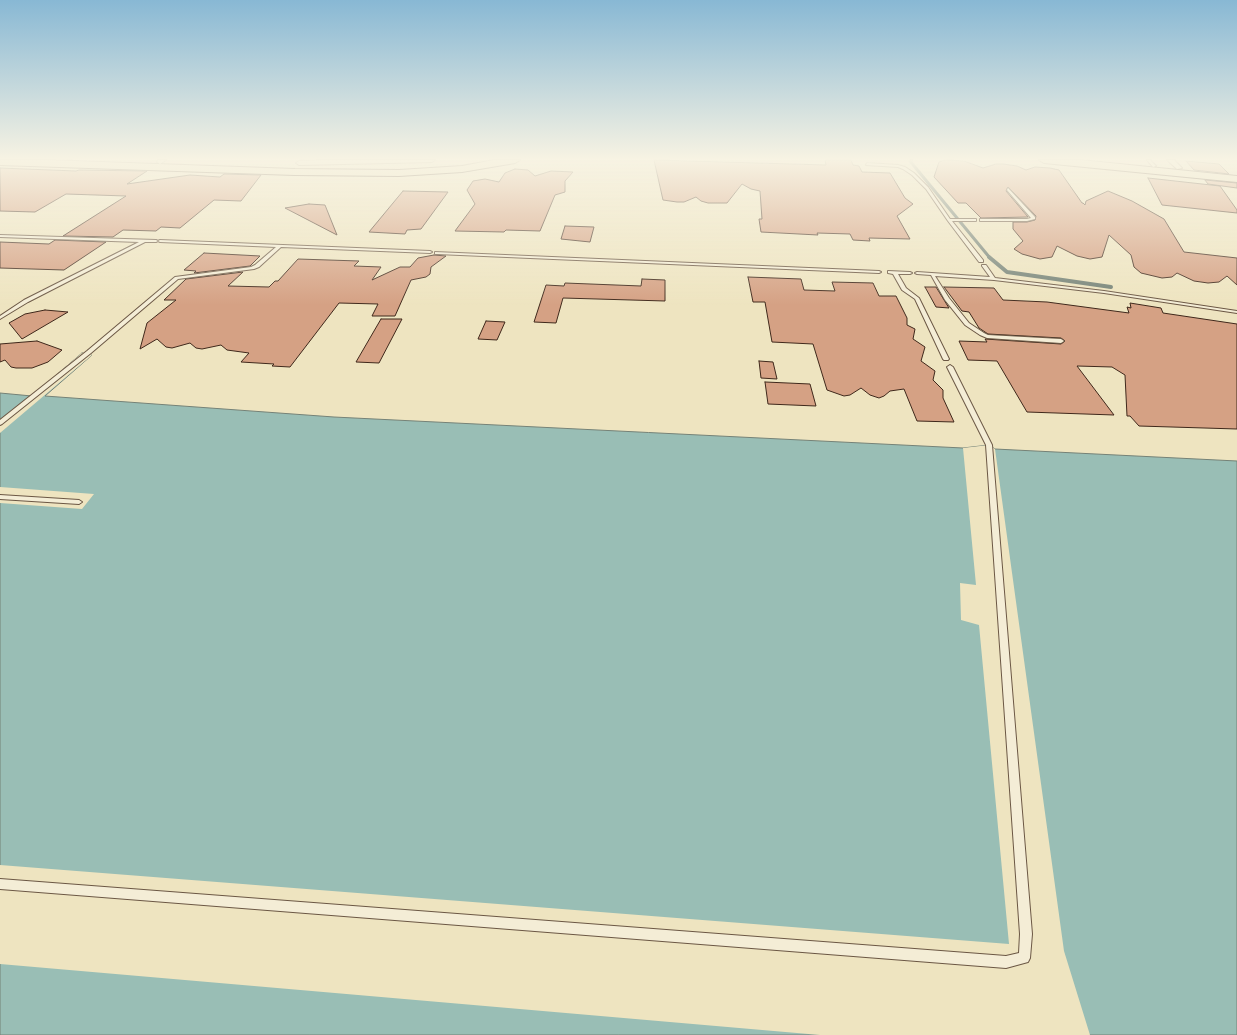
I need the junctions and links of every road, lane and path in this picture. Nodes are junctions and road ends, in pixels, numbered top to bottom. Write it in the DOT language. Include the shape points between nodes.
graph roads {
  1 [pos="941,208"];
  2 [pos="1026,208"];
  3 [pos="949,220"];
  4 [pos="975,220"];
  5 [pos="981,220"];
  6 [pos="0,236"];
  7 [pos="144,241"];
  8 [pos="280,246"];
  9 [pos="430,252"];
  10 [pos="437,253"];
  11 [pos="981,261"];
  12 [pos="984,266"];
  13 [pos="879,272"];
  14 [pos="910,273"];
  15 [pos="917,273"];
  16 [pos="932,274"];
  17 [pos="994,279"];
  18 [pos="1237,312"];
  19 [pos="0,318"];
  20 [pos="1061,341"];
  21 [pos="0,423"];
  22 [pos="0,497"];
  23 [pos="79,502"];
  24 [pos="0,884"];
  1 -- 3 [label="lane"];
  2 -- 5 [label="lane" via="1034,218"];
  3 -- 4 [label="lane"];
  3 -- 11 [label="lane"];
  6 -- 7 [label="lane"];
  7 -- 8 [label="lane"];
  7 -- 19 [label="lane" via="26,301"];
  8 -- 9 [label="lane"];
  8 -- 21 [label="lane" via="252,268 177,278"];
  10 -- 13 [label="lane"];
  12 -- 17 [label="lane"];
  14 -- 24 [label="lane" via="893,272 904,289 917,298 988,445 1026,934 1024,958 1006,962"];
  15 -- 16 [label="lane"];
  16 -- 17 [label="lane"];
  16 -- 20 [label="lane" via="947,299 967,324 982,334"];
  17 -- 18 [label="lane"];
  22 -- 23 [label="lane"];
}
